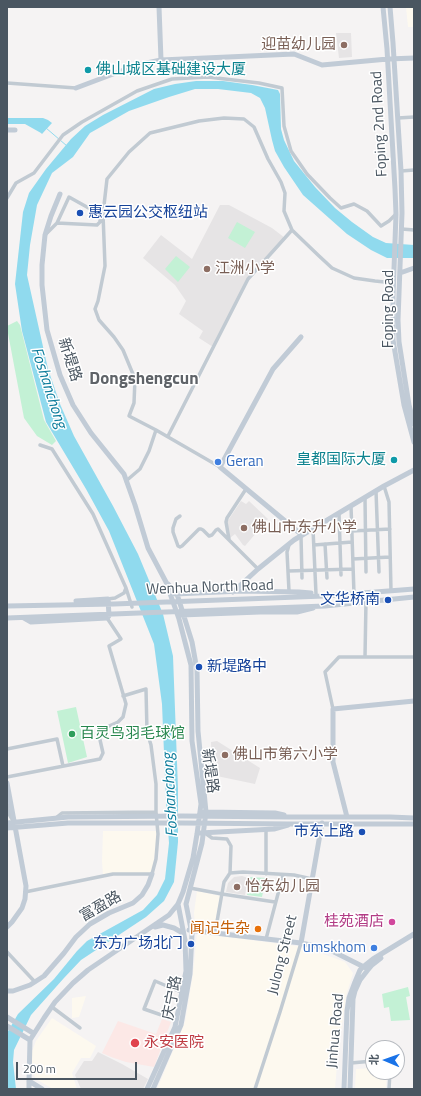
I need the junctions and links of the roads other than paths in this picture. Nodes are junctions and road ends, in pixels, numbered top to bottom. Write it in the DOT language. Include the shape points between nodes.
graph roads {
  1 [pos="159,7"];
  2 [pos="383,7"];
  3 [pos="390,7"];
  4 [pos="391,58"];
  5 [pos="414,58"];
  6 [pos="160,60"];
  7 [pos="7,83"];
  8 [pos="76,88"];
  9 [pos="414,117"];
  10 [pos="398,118"];
  11 [pos="7,130"];
  12 [pos="14,130"];
  13 [pos="414,170"];
  14 [pos="401,171"];
  15 [pos="60,194"];
  16 [pos="7,198"];
  17 [pos="396,214"];
  18 [pos="57,223"];
  19 [pos="402,229"];
  20 [pos="292,230"];
  21 [pos="414,230"];
  22 [pos="45,235"];
  23 [pos="395,240"];
  24 [pos="402,240"];
  25 [pos="414,268"];
  26 [pos="400,273"];
  27 [pos="394,282"];
  28 [pos="301,337"];
  29 [pos="414,424"];
  30 [pos="156,430"];
  31 [pos="168,436"];
  32 [pos="414,442"];
  33 [pos="40,445"];
  34 [pos="220,467"];
  35 [pos="414,470"];
  36 [pos="126,481"];
  37 [pos="384,486"];
  38 [pos="246,489"];
  39 [pos="376,491"];
  40 [pos="365,498"];
  41 [pos="351,506"];
  42 [pos="339,513"];
  43 [pos="180,516"];
  44 [pos="313,528"];
  45 [pos="390,529"];
  46 [pos="365,530"];
  47 [pos="377,530"];
  48 [pos="352,531"];
  49 [pos="301,536"];
  50 [pos="229,540"];
  51 [pos="352,542"];
  52 [pos="340,543"];
  53 [pos="289,544"];
  54 [pos="314,544"];
  55 [pos="325,544"];
  56 [pos="390,557"];
  57 [pos="366,558"];
  58 [pos="378,558"];
  59 [pos="353,559"];
  60 [pos="258,569"];
  61 [pos="353,569"];
  62 [pos="326,570"];
  63 [pos="341,570"];
  64 [pos="288,571"];
  65 [pos="302,571"];
  66 [pos="315,571"];
  67 [pos="366,572"];
  68 [pos="379,572"];
  69 [pos="341,575"];
  70 [pos="302,578"];
  71 [pos="327,578"];
  72 [pos="166,582"];
  73 [pos="126,588"];
  74 [pos="414,589"];
  75 [pos="391,591"];
  76 [pos="233,592"];
  77 [pos="170,594"];
  78 [pos="177,594"];
  79 [pos="289,594"];
  80 [pos="316,594"];
  81 [pos="354,594"];
  82 [pos="324,596"];
  83 [pos="414,598"];
  84 [pos="108,599"];
  85 [pos="366,602"];
  86 [pos="7,606"];
  87 [pos="24,606"];
  88 [pos="325,606"];
  89 [pos="132,607"];
  90 [pos="178,615"];
  91 [pos="184,615"];
  92 [pos="23,617"];
  93 [pos="7,618"];
  94 [pos="108,618"];
  95 [pos="365,657"];
  96 [pos="414,657"];
  97 [pos="124,696"];
  98 [pos="414,701"];
  99 [pos="333,709"];
  100 [pos="7,749"];
  101 [pos="63,766"];
  102 [pos="7,777"];
  103 [pos="7,783"];
  104 [pos="7,803"];
  105 [pos="156,812"];
  106 [pos="203,812"];
  107 [pos="290,817"];
  108 [pos="347,817"];
  109 [pos="56,818"];
  110 [pos="414,818"];
  111 [pos="7,823"];
  112 [pos="14,824"];
  113 [pos="292,824"];
  114 [pos="322,824"];
  115 [pos="414,824"];
  116 [pos="7,828"];
  117 [pos="266,830"];
  118 [pos="200,833"];
  119 [pos="230,873"];
  120 [pos="152,874"];
  121 [pos="266,874"];
  122 [pos="283,874"];
  123 [pos="312,879"];
  124 [pos="190,888"];
  125 [pos="25,892"];
  126 [pos="222,894"];
  127 [pos="275,902"];
  128 [pos="178,904"];
  129 [pos="186,904"];
  130 [pos="7,927"];
  131 [pos="152,927"];
  132 [pos="183,930"];
  133 [pos="191,930"];
  134 [pos="215,933"];
  135 [pos="414,934"];
  136 [pos="414,938"];
  137 [pos="266,939"];
  138 [pos="185,940"];
  139 [pos="301,943"];
  140 [pos="7,952"];
  141 [pos="365,968"];
  142 [pos="35,982"];
  143 [pos="7,991"];
  144 [pos="182,992"];
  145 [pos="52,1007"];
  146 [pos="7,1017"];
  147 [pos="176,1020"];
  148 [pos="7,1026"];
  149 [pos="80,1028"];
  150 [pos="33,1033"];
  151 [pos="30,1040"];
  152 [pos="365,1062"];
  153 [pos="352,1064"];
  154 [pos="28,1081"];
  155 [pos="29,1089"];
  156 [pos="42,1089"];
  157 [pos="147,1089"];
  158 [pos="153,1089"];
  159 [pos="255,1089"];
  160 [pos="344,1089"];
  161 [pos="350,1089"];
  1 -- 6 [label="main road"];
  2 -- 4 [label="main road, Foping 2nd Road"];
  3 -- 4 [label="main road, Foping 2nd Road"];
  4 -- 5 [label="main road"];
  4 -- 6 [label="main road" via="322,65 294,54"];
  4 -- 10 [label="main road, Foping 2nd Road"];
  4 -- 17 [label="main road, Foping 2nd Road"];
  6 -- 8 [label="main road" via="137,65"];
  7 -- 8 [label="street"];
  9 -- 10 [label="street"];
  10 -- 14 [label="main road, Foping 2nd Road"];
  11 -- 12 [label="main road"];
  13 -- 14 [label="street"];
  14 -- 19 [label="main road, Foping 2nd Road"];
  15 -- 22 [label="main road, 新堤路"];
  16 -- 17 [label="street" via="16,183 34,173 63,135 82,122 137,92 172,79 208,77 282,88 284,126 291,151 307,174 341,208 354,204 367,211 381,226"];
  17 -- 23 [label="main road, Foping 2nd Road"];
  18 -- 18 [label="street" via="97,225 100,217 69,197"];
  18 -- 22 [label="street"];
  19 -- 21 [label="street"];
  19 -- 24 [label="main road, Foping 2nd Road"];
  20 -- 27 [label="street" via="332,268 354,278"];
  20 -- 30 [label="street" via="284,211 285,193 281,182 254,127 244,119 199,121 150,133 129,152 107,179 103,214 105,266 95,309 99,320 123,350 135,379 134,402 129,416"];
  20 -- 31 [label="street" via="248,279"];
  22 -- 36 [label="main road, 新堤路" via="42,285 47,330 60,375 73,406 124,474"];
  23 -- 27 [label="main road, Foping Road"];
  24 -- 26 [label="main road, Foping Road"];
  25 -- 26 [label="main road"];
  26 -- 29 [label="main road, Foping Road" via="399,342"];
  27 -- 32 [label="main road, Foping Road" via="393,340 404,405"];
  28 -- 34 [label="main road" via="273,369"];
  30 -- 31 [label="street"];
  30 -- 36 [label="street" via="140,469"];
  31 -- 34 [label="street"];
  33 -- 73 [label="street" via="52,449 92,514"];
  34 -- 38 [label="main road"];
  35 -- 37 [label="main road"];
  36 -- 72 [label="main road, 新堤路" via="148,548"];
  37 -- 39 [label="main road"];
  37 -- 45 [label="street" via="389,502"];
  38 -- 49 [label="main road"];
  38 -- 50 [label="street" via="227,518"];
  39 -- 40 [label="main road"];
  39 -- 47 [label="street"];
  40 -- 41 [label="main road"];
  40 -- 46 [label="street"];
  41 -- 42 [label="main road"];
  41 -- 48 [label="street"];
  42 -- 44 [label="main road"];
  42 -- 52 [label="street"];
  43 -- 50 [label="street" via="174,523 173,532 180,547 199,529 209,536 218,529"];
  44 -- 49 [label="main road"];
  44 -- 54 [label="street"];
  45 -- 47 [label="street"];
  45 -- 56 [label="street"];
  46 -- 47 [label="street"];
  46 -- 48 [label="street"];
  46 -- 57 [label="street"];
  47 -- 58 [label="street"];
  48 -- 51 [label="street"];
  49 -- 53 [label="main road"];
  49 -- 65 [label="street"];
  50 -- 60 [label="street"];
  51 -- 52 [label="street"];
  51 -- 59 [label="street"];
  52 -- 55 [label="street"];
  52 -- 63 [label="street"];
  53 -- 60 [label="main road"];
  53 -- 64 [label="street"];
  54 -- 55 [label="street"];
  54 -- 66 [label="street"];
  55 -- 62 [label="street"];
  56 -- 58 [label="street"];
  56 -- 75 [label="street"];
  57 -- 58 [label="street"];
  57 -- 59 [label="street"];
  57 -- 67 [label="street"];
  58 -- 68 [label="street"];
  59 -- 61 [label="street"];
  60 -- 76 [label="main road"];
  61 -- 63 [label="street"];
  61 -- 81 [label="street"];
  62 -- 63 [label="street"];
  62 -- 66 [label="street"];
  62 -- 71 [label="street"];
  63 -- 69 [label="street"];
  64 -- 65 [label="street"];
  64 -- 79 [label="street"];
  65 -- 66 [label="street"];
  65 -- 70 [label="street"];
  66 -- 80 [label="street"];
  72 -- 77 [label="main road, 新堤路"];
  72 -- 78 [label="main road, 新堤路"];
  73 -- 84 [label="street" via="124,593"];
  73 -- 89 [label="street"];
  74 -- 75 [label="main road, Wenhua North Road"];
  75 -- 81 [label="main road, Wenhua North Road"];
  76 -- 78 [label="main road"];
  76 -- 79 [label="main road"];
  77 -- 78 [label="main road"];
  77 -- 90 [label="main road, 新堤路"];
  78 -- 91 [label="main road, 新堤路"];
  79 -- 80 [label="main road"];
  79 -- 82 [label="main road, Wenhua North Road"];
  79 -- 87 [label="main road, Wenhua North Road" via="114,604"];
  80 -- 82 [label="main road"];
  81 -- 82 [label="main road, Wenhua North Road"];
  83 -- 85 [label="main road"];
  84 -- 87 [label="main road" via="32,603"];
  84 -- 94 [label="main road"];
  85 -- 88 [label="main road"];
  85 -- 95 [label="street"];
  86 -- 87 [label="main road, Wenhua North Road"];
  88 -- 91 [label="main road" via="297,612"];
  88 -- 92 [label="main road"];
  90 -- 91 [label="main road"];
  90 -- 106 [label="main road, 新堤路" via="191,665 192,741"];
  91 -- 106 [label="main road, 新堤路" via="197,670"];
  92 -- 93 [label="main road"];
  92 -- 94 [label="main road" via="31,622"];
  94 -- 97 [label="street" via="121,639 109,646"];
  95 -- 96 [label="street"];
  95 -- 99 [label="street" via="339,657 325,672"];
  97 -- 101 [label="street" via="126,704 123,717 98,731 102,752 100,759"];
  97 -- 105 [label="street, 富盈路" via="146,690 147,732 155,776"];
  98 -- 99 [label="main road"];
  99 -- 108 [label="main road" via="334,762"];
  100 -- 101 [label="street" via="56,739"];
  101 -- 102 [label="street"];
  103 -- 112 [label="main road"];
  104 -- 112 [label="street"];
  105 -- 109 [label="street" via="62,813"];
  105 -- 120 [label="street, 富盈路" via="158,834"];
  106 -- 107 [label="main road" via="275,813"];
  106 -- 118 [label="main road, 新堤路"];
  107 -- 108 [label="main road"];
  107 -- 109 [label="main road"];
  108 -- 110 [label="main road"];
  109 -- 112 [label="main road"];
  111 -- 112 [label="main road"];
  112 -- 113 [label="main road"];
  112 -- 116 [label="main road"];
  112 -- 125 [label="main road"];
  113 -- 114 [label="main road"];
  113 -- 117 [label="main road"];
  114 -- 115 [label="main road"];
  114 -- 123 [label="main road, Julong Street"];
  117 -- 118 [label="main road"];
  117 -- 121 [label="street"];
  118 -- 119 [label="street" via="212,838 227,839 231,846"];
  118 -- 124 [label="main road, 新堤路" via="202,843"];
  118 -- 128 [label="main road, 新堤路"];
  119 -- 121 [label="street"];
  119 -- 126 [label="street" via="224,882"];
  120 -- 125 [label="street" via="113,874"];
  120 -- 142 [label="main road, 富盈路" via="142,895 132,904 90,924 44,976"];
  121 -- 122 [label="street"];
  122 -- 123 [label="street"];
  122 -- 127 [label="street"];
  123 -- 139 [label="main road, Julong Street"];
  124 -- 126 [label="street"];
  124 -- 129 [label="main road, 新堤路"];
  125 -- 130 [label="main road" via="22,908"];
  126 -- 127 [label="street"];
  126 -- 134 [label="street"];
  127 -- 137 [label="street"];
  128 -- 129 [label="main road"];
  128 -- 131 [label="main road, 新堤路" via="169,915"];
  128 -- 132 [label="main road, 庆宁路"];
  129 -- 133 [label="main road, 新堤路"];
  131 -- 138 [label="main road" via="163,925 174,928 181,932"];
  131 -- 145 [label="main road, 新堤路" via="88,970"];
  132 -- 133 [label="main road"];
  132 -- 138 [label="main road, 庆宁路"];
  133 -- 134 [label="main road"];
  133 -- 158 [label="main road, 庆宁路" via="190,974 181,1025"];
  134 -- 137 [label="main road"];
  135 -- 141 [label="main road, Jinhua Road" via="373,959"];
  136 -- 141 [label="main road, Jinhua Road"];
  137 -- 139 [label="main road"];
  138 -- 144 [label="main road, 庆宁路" via="186,971"];
  139 -- 141 [label="main road" via="332,951"];
  139 -- 159 [label="street, Julong Street"];
  140 -- 142 [label="street"];
  141 -- 153 [label="main road, Jinhua Road" via="357,984 354,999"];
  141 -- 160 [label="main road, Jinhua Road" via="360,970 349,998"];
  142 -- 143 [label="main road, 富盈路"];
  144 -- 147 [label="main road, 庆宁路"];
  144 -- 147 [label="street" via="156,981 144,1009"];
  145 -- 149 [label="street"];
  145 -- 150 [label="main road, 新堤路"];
  146 -- 150 [label="main road"];
  147 -- 157 [label="main road, 庆宁路"];
  148 -- 151 [label="main road"];
  150 -- 151 [label="main road, 新堤路"];
  151 -- 154 [label="main road"];
  152 -- 153 [label="street"];
  153 -- 161 [label="main road, Jinhua Road"];
  154 -- 155 [label="main road"];
  154 -- 156 [label="main road"];
}
